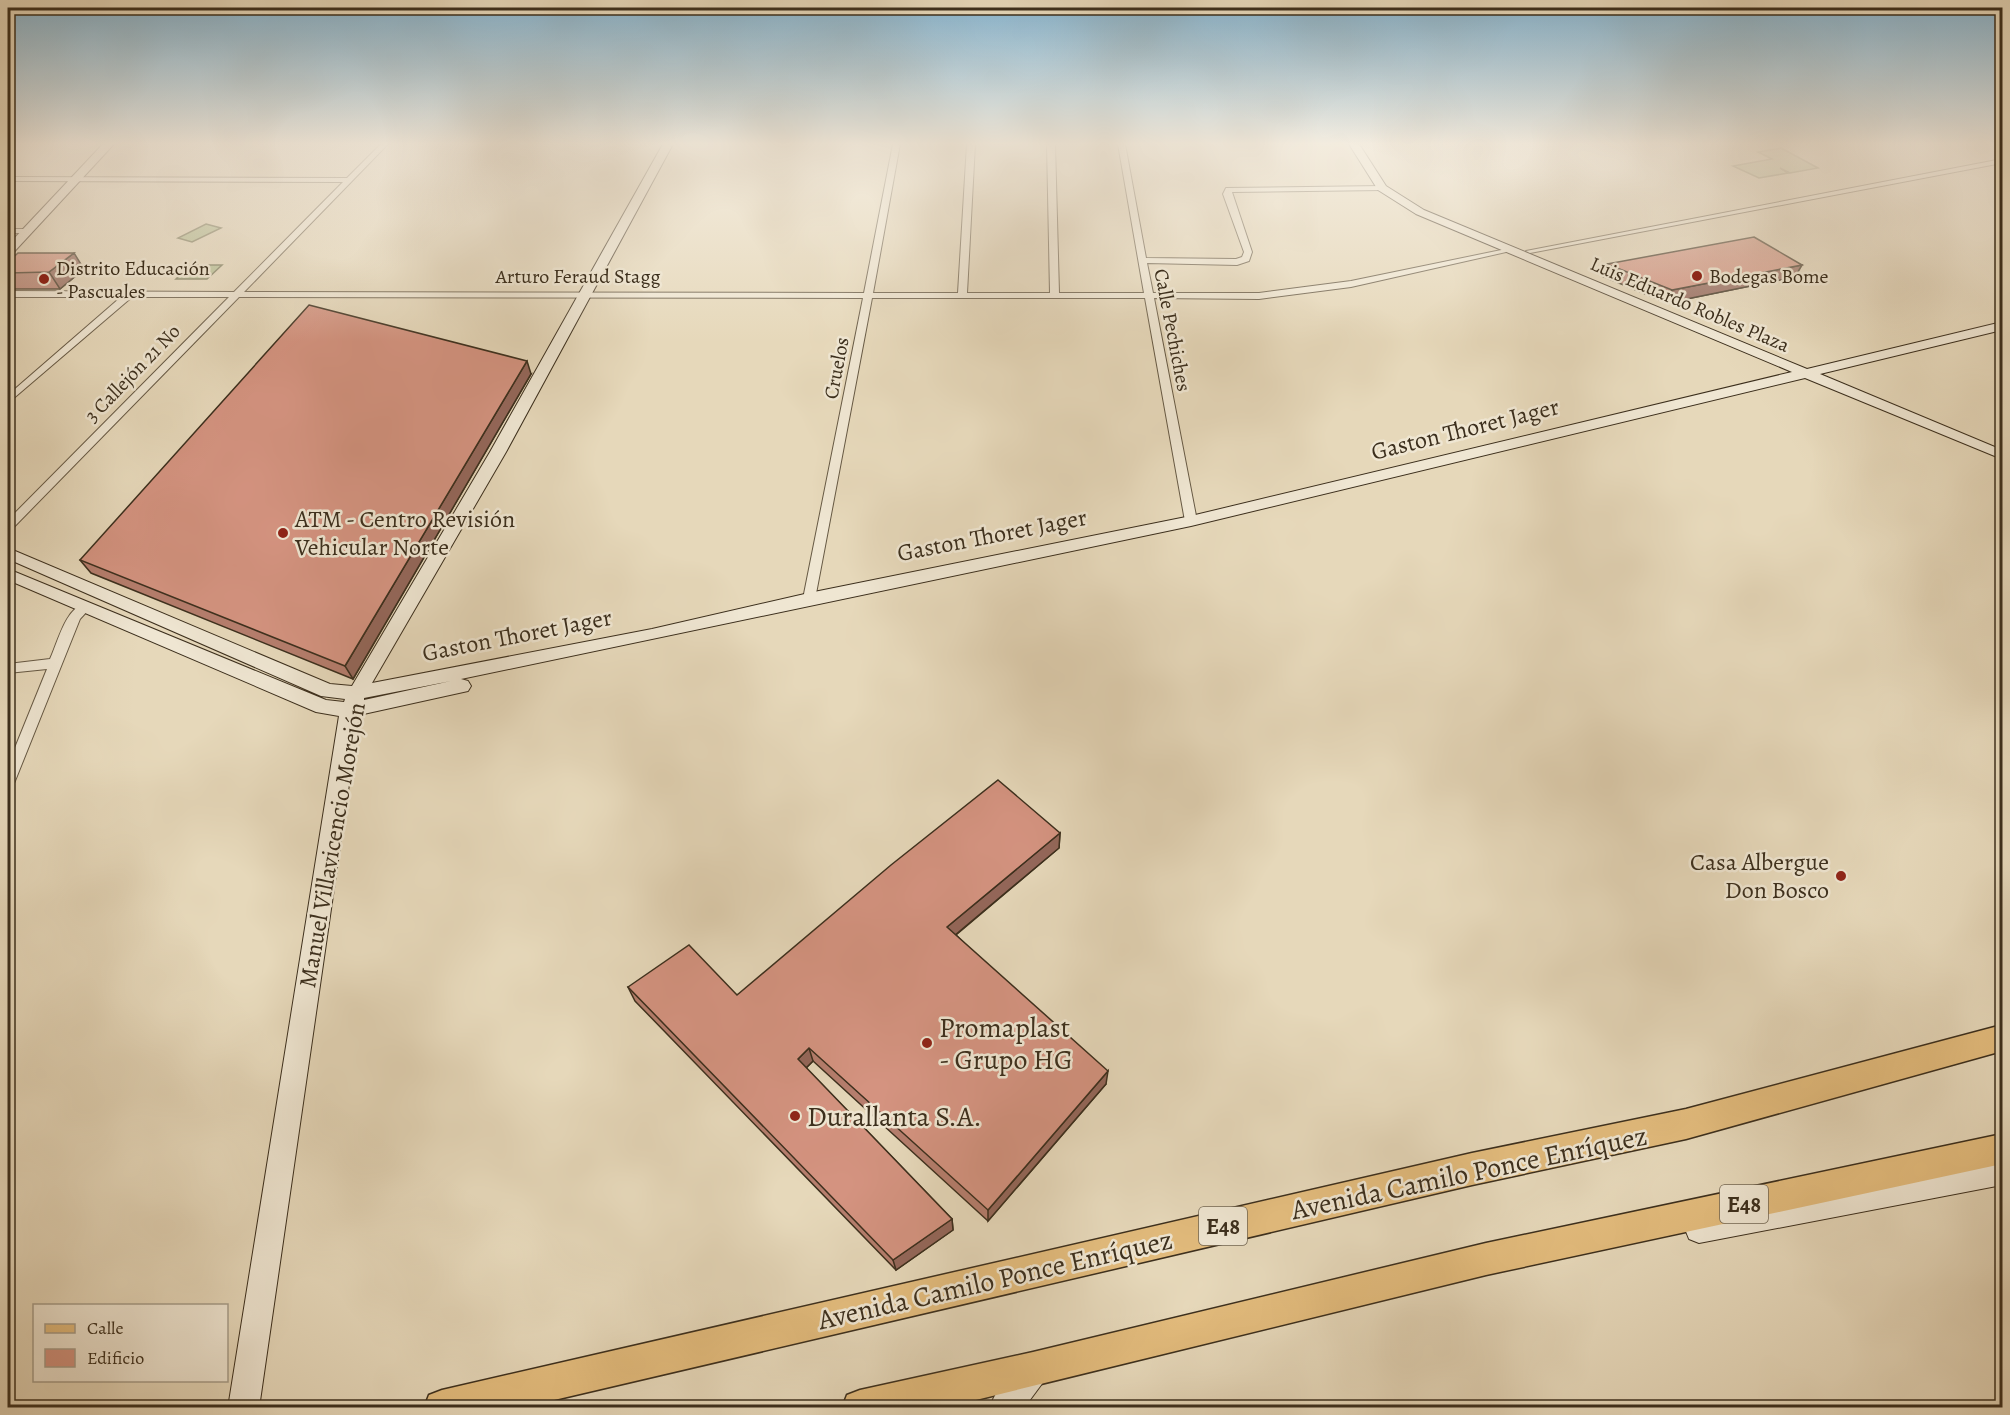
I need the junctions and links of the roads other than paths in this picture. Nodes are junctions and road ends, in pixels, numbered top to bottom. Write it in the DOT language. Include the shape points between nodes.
graph roads {
  1 [pos="47,210"];
  2 [pos="319,210"];
  3 [pos="631,210"];
  4 [pos="884,210"];
  5 [pos="967,210"];
  6 [pos="1053,210"];
  7 [pos="1132,210"];
  8 [pos="1233,210"];
  9 [pos="1417,210"];
  10 [pos="1432,210"];
  11 [pos="1740,210"];
  12 [pos="8,231"];
  13 [pos="27,231"];
  14 [pos="8,251"];
  15 [pos="1521,252"];
  16 [pos="1141,260"];
  17 [pos="8,294"];
  18 [pos="130,294"];
  19 [pos="236,294"];
  20 [pos="584,294"];
  21 [pos="868,296"];
  22 [pos="962,296"];
  23 [pos="1055,297"];
  24 [pos="1149,297"];
  25 [pos="2002,326"];
  26 [pos="2002,335"];
  27 [pos="1817,375"];
  28 [pos="8,400"];
  29 [pos="2002,448"];
  30 [pos="2002,455"];
  31 [pos="1191,522"];
  32 [pos="8,526"];
  33 [pos="8,553"];
  34 [pos="8,574"];
  35 [pos="809,598"];
  36 [pos="86,606"];
  37 [pos="57,663"];
  38 [pos="8,668"];
  39 [pos="354,701"];
  40 [pos="11,762"];
  41 [pos="8,781"];
  42 [pos="2002,1038"];
  43 [pos="2002,1149"];
  44 [pos="2002,1171"];
  45 [pos="1486,1259"];
  46 [pos="1033,1370"];
  47 [pos="243,1407"];
  48 [pos="442,1407"];
  49 [pos="860,1407"];
  50 [pos="1004,1407"];
  1 -- 13 [label="street"];
  2 -- 19 [label="street, 3 Callejón 21 No"];
  3 -- 20 [label="street, Manuel Villavicencio Morejón"];
  4 -- 21 [label="street, Cruelos"];
  5 -- 22 [label="street"];
  6 -- 23 [label="street"];
  7 -- 16 [label="street, Calle Pechiches"];
  8 -- 16 [label="street" via="1248,252 1246,259"];
  9 -- 15 [label="street, Luis Eduardo Robles Plaza"];
  10 -- 15 [label="street, Luis Eduardo Robles Plaza"];
  11 -- 15 [label="street, Arturo Feraud Stagg"];
  12 -- 13 [label="street"];
  13 -- 14 [label="street"];
  15 -- 24 [label="street, Arturo Feraud Stagg" via="1293,298 1244,302"];
  15 -- 27 [label="street, Luis Eduardo Robles Plaza"];
  16 -- 24 [label="street, Calle Pechiches"];
  17 -- 18 [label="street, Arturo Feraud Stagg"];
  18 -- 19 [label="street, Arturo Feraud Stagg"];
  18 -- 28 [label="street"];
  19 -- 20 [label="street, Arturo Feraud Stagg"];
  19 -- 32 [label="street, 3 Callejón 21 No"];
  20 -- 21 [label="street, Arturo Feraud Stagg"];
  20 -- 39 [label="street, Manuel Villavicencio Morejón"];
  21 -- 22 [label="street, Arturo Feraud Stagg"];
  21 -- 35 [label="street, Cruelos"];
  22 -- 23 [label="street, Arturo Feraud Stagg"];
  23 -- 24 [label="street, Arturo Feraud Stagg"];
  24 -- 31 [label="street, Calle Pechiches"];
  25 -- 27 [label="street, Gaston Thoret Jager"];
  26 -- 27 [label="street, Gaston Thoret Jager"];
  27 -- 29 [label="street, Luis Eduardo Robles Plaza"];
  27 -- 30 [label="street, Luis Eduardo Robles Plaza"];
  27 -- 31 [label="street, Gaston Thoret Jager"];
  27 -- 39 [label="street, Gaston Thoret Jager" via="1188,532"];
  31 -- 35 [label="street, Gaston Thoret Jager"];
  33 -- 39 [label="street, Gaston Thoret Jager"];
  34 -- 36 [label="street, Gaston Thoret Jager"];
  35 -- 39 [label="street, Gaston Thoret Jager"];
  36 -- 37 [label="street" via="75,617"];
  36 -- 39 [label="street, Gaston Thoret Jager" via="312,704"];
  37 -- 38 [label="street"];
  37 -- 40 [label="street"];
  39 -- 47 [label="street, Manuel Villavicencio Morejón"];
  40 -- 41 [label="street"];
  42 -- 48 [label="main road, Avenida Camilo Ponce Enríquez / E48" via="1686,1124 1472,1169"];
  43 -- 45 [label="main road, E48"];
  44 -- 45 [label="street, E48" via="1526,1261"];
  45 -- 46 [label="main road, E48"];
  46 -- 49 [label="main road, E48"];
  46 -- 50 [label="street"];
}
